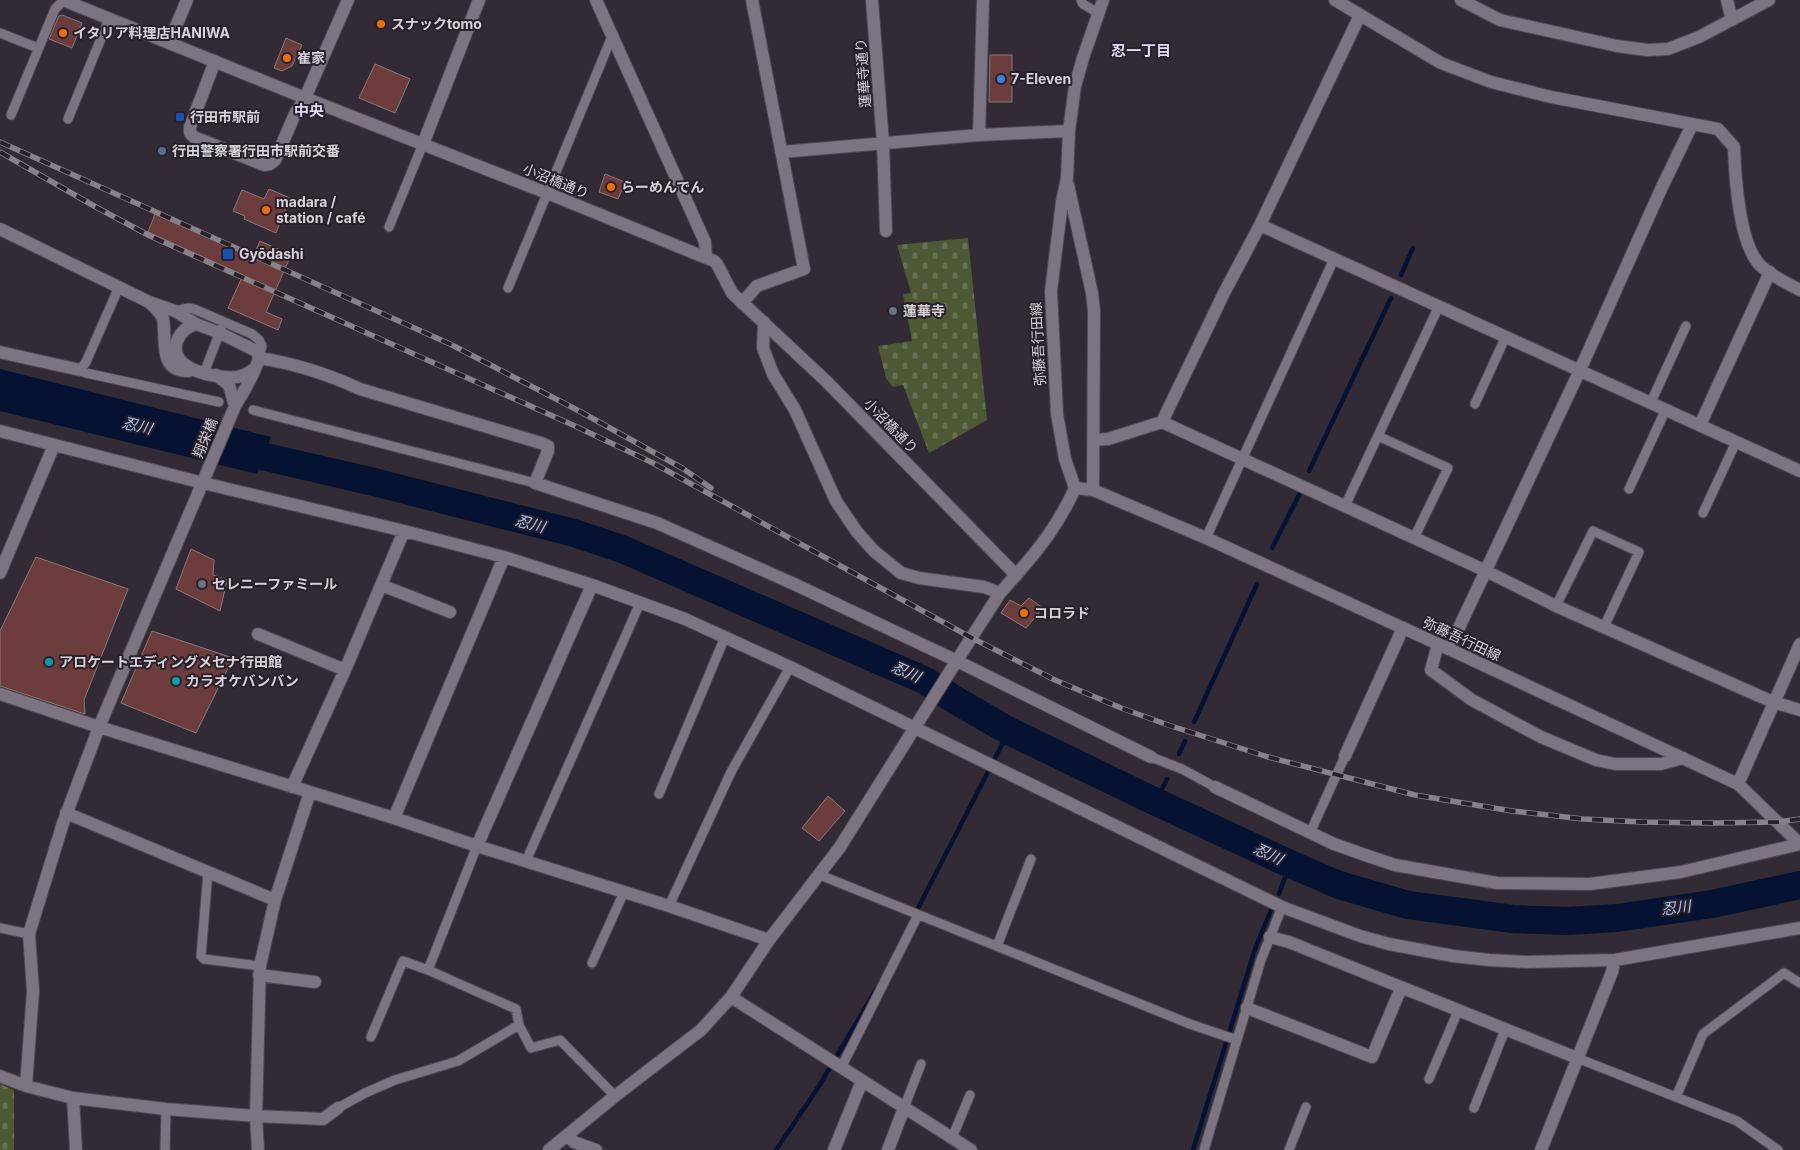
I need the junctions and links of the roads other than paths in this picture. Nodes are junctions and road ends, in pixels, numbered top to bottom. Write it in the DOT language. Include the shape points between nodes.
graph roads {
  1 [pos="64,0"];
  2 [pos="187,0"];
  3 [pos="348,0"];
  4 [pos="478,0"];
  5 [pos="596,0"];
  6 [pos="752,0"];
  7 [pos="872,0"];
  8 [pos="982,0"];
  9 [pos="1081,0"];
  10 [pos="1103,0"];
  11 [pos="1335,0"];
  12 [pos="1461,0"];
  13 [pos="1727,0"];
  14 [pos="1769,0"];
  15 [pos="1098,13"];
  16 [pos="1360,15"];
  17 [pos="109,19"];
  18 [pos="1732,20"];
  19 [pos="0,33"];
  20 [pos="613,34"];
  21 [pos="169,43"];
  22 [pos="38,48"];
  23 [pos="215,61"];
  24 [pos="305,98"];
  25 [pos="11,115"];
  26 [pos="68,119"];
  27 [pos="1692,125"];
  28 [pos="1069,131"];
  29 [pos="979,135"];
  30 [pos="423,144"];
  31 [pos="883,144"];
  32 [pos="780,152"];
  33 [pos="1067,178"];
  34 [pos="547,193"];
  35 [pos="1260,225"];
  36 [pos="389,227"];
  37 [pos="0,229"];
  38 [pos="886,231"];
  39 [pos="706,257"];
  40 [pos="1334,259"];
  41 [pos="1770,272"];
  42 [pos="119,287"];
  43 [pos="508,288"];
  44 [pos="1800,290"];
  45 [pos="149,302"];
  46 [pos="742,303"];
  47 [pos="1440,306"];
  48 [pos="175,311"];
  49 [pos="764,322"];
  50 [pos="196,324"];
  51 [pos="1686,326"];
  52 [pos="222,327"];
  53 [pos="1506,336"];
  54 [pos="0,352"];
  55 [pos="258,360"];
  56 [pos="80,370"];
  57 [pos="1580,370"];
  58 [pos="205,373"];
  59 [pos="219,402"];
  60 [pos="1651,402"];
  61 [pos="1475,404"];
  62 [pos="234,408"];
  63 [pos="1666,409"];
  64 [pos="253,410"];
  65 [pos="1162,422"];
  66 [pos="1700,425"];
  67 [pos="0,431"];
  68 [pos="1378,436"];
  69 [pos="1094,440"];
  70 [pos="1736,442"];
  71 [pos="54,444"];
  72 [pos="1242,459"];
  73 [pos="1800,471"];
  74 [pos="204,481"];
  75 [pos="534,483"];
  76 [pos="1075,488"];
  77 [pos="1629,489"];
  78 [pos="1093,490"];
  79 [pos="1345,506"];
  80 [pos="1703,513"];
  81 [pos="404,531"];
  82 [pos="1206,538"];
  83 [pos="1414,538"];
  84 [pos="504,557"];
  85 [pos="1486,571"];
  86 [pos="0,573"];
  87 [pos="1016,575"];
  88 [pos="381,585"];
  89 [pos="592,585"];
  90 [pos="1000,593"];
  91 [pos="640,602"];
  92 [pos="1556,606"];
  93 [pos="450,612"];
  94 [pos="1604,627"];
  95 [pos="1403,628"];
  96 [pos="258,634"];
  97 [pos="725,637"];
  98 [pos="1800,644"];
  99 [pos="1443,646"];
  100 [pos="955,663"];
  101 [pos="790,667"];
  102 [pos="345,670"];
  103 [pos="0,694"];
  104 [pos="1773,702"];
  105 [pos="1800,710"];
  106 [pos="916,726"];
  107 [pos="99,727"];
  108 [pos="1345,756"];
  109 [pos="1151,757"];
  110 [pos="1683,758"];
  111 [pos="1738,784"];
  112 [pos="292,787"];
  113 [pos="1215,787"];
  114 [pos="310,792"];
  115 [pos="659,794"];
  116 [pos="66,813"];
  117 [pos="394,818"];
  118 [pos="1310,833"];
  119 [pos="1800,844"];
  120 [pos="478,846"];
  121 [pos="1031,858"];
  122 [pos="526,861"];
  123 [pos="208,872"];
  124 [pos="820,875"];
  125 [pos="624,892"];
  126 [pos="275,900"];
  127 [pos="669,906"];
  128 [pos="1282,907"];
  129 [pos="918,915"];
  130 [pos="0,928"];
  131 [pos="1800,928"];
  132 [pos="29,934"];
  133 [pos="1270,937"];
  134 [pos="769,940"];
  135 [pos="997,946"];
  136 [pos="1614,960"];
  137 [pos="592,963"];
  138 [pos="428,970"];
  139 [pos="259,971"];
  140 [pos="315,982"];
  141 [pos="1800,983"];
  142 [pos="1401,988"];
  143 [pos="731,997"];
  144 [pos="1248,1008"];
  145 [pos="1458,1011"];
  146 [pos="519,1026"];
  147 [pos="1505,1030"];
  148 [pos="371,1037"];
  149 [pos="1237,1040"];
  150 [pos="1578,1058"];
  151 [pos="921,1064"];
  152 [pos="841,1068"];
  153 [pos="0,1076"];
  154 [pos="1429,1079"];
  155 [pos="862,1082"];
  156 [pos="26,1086"];
  157 [pos="970,1095"];
  158 [pos="615,1096"];
  159 [pos="1676,1097"];
  160 [pos="72,1098"];
  161 [pos="1306,1107"];
  162 [pos="338,1108"];
  163 [pos="904,1108"];
  164 [pos="1474,1108"];
  165 [pos="166,1109"];
  166 [pos="256,1116"];
  167 [pos="568,1136"];
  168 [pos="952,1138"];
  169 [pos="76,1150"];
  170 [pos="165,1150"];
  171 [pos="258,1150"];
  172 [pos="549,1150"];
  173 [pos="596,1150"];
  174 [pos="834,1150"];
  175 [pos="888,1150"];
  176 [pos="971,1150"];
  177 [pos="1204,1150"];
  178 [pos="1289,1150"];
  179 [pos="1541,1150"];
  180 [pos="1778,1150"];
  1 -- 17 [label="street, 小沼橋通り"];
  1 -- 22 [label="lane" via="55,10"];
  2 -- 21 [label="street"];
  3 -- 24 [label="street"];
  4 -- 30 [label="street"];
  5 -- 20 [label="street"];
  6 -- 32 [label="street"];
  7 -- 31 [label="street, 蓮華寺通り"];
  8 -- 29 [label="street"];
  9 -- 15 [label="lane"];
  10 -- 15 [label="street, 弥藤吾行田線"];
  11 -- 16 [label="street"];
  12 -- 18 [label="street" via="1500,20 1647,50 1668,49"];
  13 -- 18 [label="street"];
  14 -- 18 [label="street"];
  15 -- 28 [label="street, 弥藤吾行田線" via="1075,86"];
  16 -- 27 [label="street" via="1441,63 1491,82"];
  16 -- 35 [label="street"];
  17 -- 21 [label="street, 小沼橋通り"];
  17 -- 26 [label="lane"];
  19 -- 22 [label="lane"];
  20 -- 34 [label="lane"];
  20 -- 39 [label="street" via="705,242"];
  21 -- 23 [label="street, 小沼橋通り"];
  22 -- 25 [label="lane"];
  23 -- 24 [label="street, 小沼橋通り"];
  23 -- 24 [label="street" via="190,127 194,137 264,165 270,164 275,160"];
  24 -- 30 [label="street, 小沼橋通り"];
  27 -- 41 [label="street" via="1718,129 1734,147 1735,182 1749,247 1760,265"];
  27 -- 57 [label="street"];
  28 -- 29 [label="street"];
  28 -- 33 [label="street, 弥藤吾行田線"];
  29 -- 31 [label="street"];
  30 -- 34 [label="street, 小沼橋通り"];
  30 -- 36 [label="lane"];
  31 -- 32 [label="street"];
  31 -- 38 [label="street, 蓮華寺通り"];
  32 -- 46 [label="street" via="804,269 757,286"];
  33 -- 69 [label="street, 弥藤吾行田線" via="1092,293"];
  33 -- 76 [label="street, 弥藤吾行田線" via="1050,305 1057,414 1065,458"];
  34 -- 39 [label="street, 小沼橋通り"];
  34 -- 43 [label="lane"];
  35 -- 40 [label="street"];
  35 -- 65 [label="street"];
  37 -- 42 [label="street"];
  39 -- 46 [label="street, 小沼橋通り" via="717,264 732,293"];
  40 -- 47 [label="street"];
  40 -- 72 [label="lane"];
  41 -- 44 [label="street"];
  41 -- 66 [label="street"];
  42 -- 45 [label="street"];
  42 -- 56 [label="lane"];
  45 -- 48 [label="street"];
  45 -- 58 [label="street" via="163,317 166,357 171,366 182,372"];
  46 -- 49 [label="street, 小沼橋通り"];
  47 -- 53 [label="street"];
  47 -- 68 [label="lane"];
  48 -- 50 [label="street"];
  48 -- 52 [label="lane" via="194,309"];
  49 -- 87 [label="street, 小沼橋通り"];
  49 -- 90 [label="street" via="763,348 773,374 795,410 836,501 874,551 901,573 984,587"];
  50 -- 52 [label="street"];
  50 -- 58 [label="street" via="179,336 175,351 180,361"];
  51 -- 60 [label="lane"];
  52 -- 55 [label="street" via="256,351"];
  52 -- 58 [label="lane"];
  53 -- 57 [label="street"];
  53 -- 61 [label="lane"];
  54 -- 56 [label="street"];
  55 -- 58 [label="street" via="247,374 236,377"];
  55 -- 62 [label="street, 翔栄橋"];
  55 -- 75 [label="street" via="292,366 548,446"];
  56 -- 59 [label="lane"];
  57 -- 60 [label="street"];
  57 -- 85 [label="street"];
  58 -- 62 [label="street" via="229,385"];
  60 -- 63 [label="street"];
  62 -- 74 [label="street, 翔栄橋"];
  63 -- 66 [label="street"];
  63 -- 77 [label="lane"];
  64 -- 75 [label="lane"];
  65 -- 69 [label="street" via="1108,439"];
  65 -- 72 [label="street"];
  66 -- 70 [label="street"];
  67 -- 71 [label="street"];
  68 -- 79 [label="lane"];
  68 -- 83 [label="lane" via="1448,468"];
  69 -- 78 [label="street, 弥藤吾行田線"];
  70 -- 73 [label="street"];
  70 -- 80 [label="lane"];
  71 -- 74 [label="street"];
  71 -- 86 [label="street"];
  72 -- 79 [label="street"];
  72 -- 82 [label="lane"];
  74 -- 81 [label="street"];
  74 -- 107 [label="street, 翔栄橋"];
  75 -- 100 [label="street" via="656,523 794,584"];
  76 -- 78 [label="street, 弥藤吾行田線"];
  76 -- 87 [label="street" via="1041,548"];
  78 -- 82 [label="street, 弥藤吾行田線"];
  79 -- 83 [label="street"];
  81 -- 84 [label="street"];
  81 -- 88 [label="street"];
  82 -- 95 [label="street, 弥藤吾行田線"];
  83 -- 85 [label="street"];
  84 -- 89 [label="street"];
  84 -- 117 [label="street"];
  85 -- 92 [label="street"];
  85 -- 99 [label="street"];
  87 -- 90 [label="street"];
  88 -- 93 [label="street"];
  88 -- 102 [label="street"];
  89 -- 91 [label="street"];
  89 -- 120 [label="street"];
  90 -- 100 [label="street"];
  91 -- 97 [label="street"];
  91 -- 122 [label="lane"];
  92 -- 94 [label="street"];
  92 -- 94 [label="lane" via="1593,531 1639,552"];
  94 -- 104 [label="street"];
  95 -- 99 [label="street, 弥藤吾行田線"];
  95 -- 108 [label="street"];
  96 -- 102 [label="street"];
  97 -- 101 [label="street"];
  97 -- 115 [label="lane"];
  98 -- 104 [label="street"];
  99 -- 110 [label="street, 弥藤吾行田線"];
  99 -- 110 [label="street" via="1431,670 1472,700 1541,737 1596,760 1615,764 1661,764"];
  100 -- 106 [label="street"];
  100 -- 109 [label="street"];
  101 -- 106 [label="street"];
  101 -- 127 [label="lane" via="730,772"];
  102 -- 112 [label="street"];
  103 -- 107 [label="street"];
  104 -- 105 [label="street"];
  104 -- 111 [label="street"];
  106 -- 124 [label="street"];
  106 -- 128 [label="street"];
  107 -- 112 [label="street"];
  107 -- 116 [label="street, 翔栄橋"];
  108 -- 118 [label="lane"];
  109 -- 113 [label="lane"];
  110 -- 111 [label="street, 弥藤吾行田線"];
  111 -- 119 [label="street, 弥藤吾行田線"];
  112 -- 114 [label="street"];
  113 -- 118 [label="street"];
  114 -- 117 [label="street"];
  114 -- 126 [label="street"];
  116 -- 123 [label="street"];
  116 -- 132 [label="street, 翔栄橋"];
  117 -- 120 [label="street"];
  118 -- 119 [label="street" via="1395,865 1497,883 1590,884 1680,872"];
  120 -- 122 [label="street"];
  120 -- 138 [label="lane"];
  121 -- 135 [label="lane"];
  122 -- 125 [label="street"];
  123 -- 126 [label="street"];
  123 -- 139 [label="lane" via="201,956"];
  124 -- 129 [label="lane"];
  124 -- 134 [label="street"];
  125 -- 127 [label="street"];
  125 -- 137 [label="lane"];
  126 -- 139 [label="street"];
  127 -- 134 [label="street"];
  128 -- 133 [label="lane"];
  128 -- 136 [label="street" via="1360,936 1453,956 1528,962"];
  129 -- 135 [label="lane"];
  129 -- 152 [label="lane"];
  130 -- 132 [label="lane"];
  131 -- 136 [label="street"];
  132 -- 156 [label="street" via="33,991"];
  133 -- 142 [label="street"];
  133 -- 144 [label="lane"];
  134 -- 143 [label="street"];
  135 -- 149 [label="lane"];
  136 -- 150 [label="street"];
  138 -- 146 [label="lane" via="516,1009"];
  138 -- 148 [label="lane" via="403,961"];
  139 -- 140 [label="street"];
  139 -- 166 [label="street"];
  141 -- 159 [label="lane" via="1784,973 1703,1034"];
  142 -- 144 [label="street" via="1372,1057"];
  142 -- 145 [label="street"];
  143 -- 152 [label="street"];
  143 -- 158 [label="street" via="702,1030"];
  144 -- 149 [label="lane"];
  145 -- 147 [label="street"];
  145 -- 154 [label="lane"];
  146 -- 158 [label="lane" via="531,1048 560,1040"];
  146 -- 162 [label="lane" via="458,1061 395,1080"];
  147 -- 150 [label="street"];
  147 -- 164 [label="lane"];
  149 -- 177 [label="lane"];
  150 -- 159 [label="lane"];
  150 -- 179 [label="street"];
  151 -- 163 [label="lane"];
  152 -- 155 [label="street"];
  153 -- 156 [label="street"];
  155 -- 163 [label="street"];
  155 -- 174 [label="street"];
  156 -- 160 [label="street"];
  157 -- 168 [label="lane"];
  158 -- 167 [label="street"];
  159 -- 180 [label="lane" via="1737,1121"];
  160 -- 165 [label="street"];
  160 -- 169 [label="street"];
  161 -- 178 [label="lane"];
  162 -- 166 [label="street" via="324,1119"];
  163 -- 168 [label="street"];
  163 -- 175 [label="street"];
  165 -- 166 [label="street"];
  165 -- 170 [label="lane"];
  166 -- 171 [label="street"];
  167 -- 172 [label="street"];
  167 -- 173 [label="street" via="574,1142"];
  168 -- 176 [label="street"];
}
